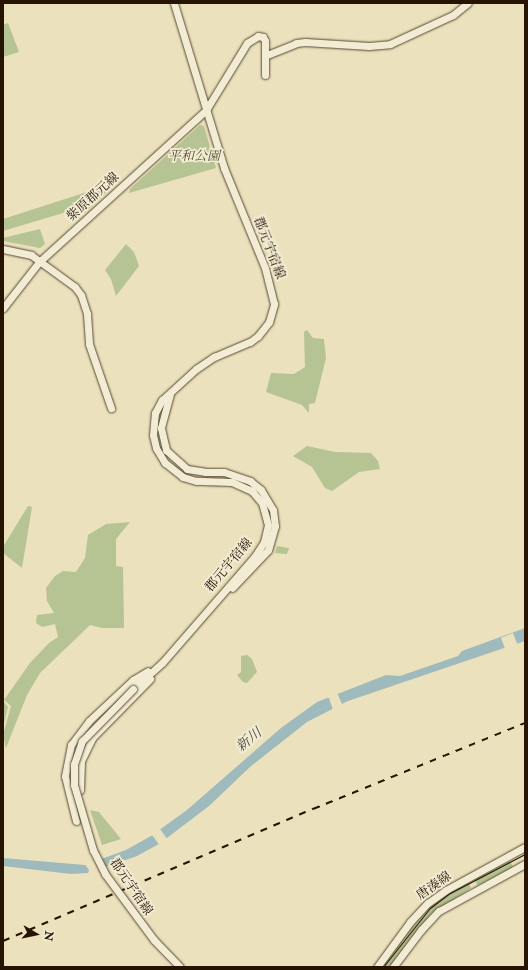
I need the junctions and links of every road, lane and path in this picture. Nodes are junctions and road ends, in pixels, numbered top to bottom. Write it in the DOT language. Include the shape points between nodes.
graph roads {
  1 [pos="174,3"];
  2 [pos="468,3"];
  3 [pos="267,55"];
  4 [pos="265,75"];
  5 [pos="206,110"];
  6 [pos="3,248"];
  7 [pos="39,262"];
  8 [pos="3,308"];
  9 [pos="170,394"];
  10 [pos="111,408"];
  11 [pos="207,613"];
  12 [pos="162,663"];
  13 [pos="80,790"];
  14 [pos="76,821"];
  15 [pos="525,847"];
  16 [pos="525,864"];
  17 [pos="180,967"];
  18 [pos="377,967"];
  19 [pos="393,967"];
  1 -- 5 [label="street, 郡元宇宿線"];
  2 -- 3 [label="street" via="453,15 390,44 369,46 305,42"];
  3 -- 4 [label="street"];
  3 -- 5 [label="street, 紫原郡元線" via="263,37 252,38"];
  5 -- 7 [label="street, 紫原郡元線"];
  5 -- 9 [label="street, 郡元宇宿線" via="224,168 265,268 274,304 269,322 258,336 214,357 196,369"];
  6 -- 7 [label="street" via="27,253"];
  7 -- 8 [label="street, 紫原郡元線"];
  7 -- 10 [label="street" via="75,287 81,296 87,314 89,344"];
  9 -- 11 [label="street" via="161,428 166,450 188,469 224,472 246,478 261,490 273,510 275,526 271,544 264,556"];
  9 -- 11 [label="street, 郡元宇宿線" via="159,405 153,435 160,455 170,469 196,481 223,481 246,486 257,495 266,513 268,526 261,548 211,604"];
  11 -- 12 [label="street, 郡元宇宿線"];
  12 -- 13 [label="street" via="140,690 92,738 81,761"];
  12 -- 14 [label="street" via="133,680 89,721 71,745 65,776"];
  12 -- 17 [label="street, 郡元宇宿線, bridge" via="82,741 74,764 74,785 91,844 105,874 154,940"];
  15 -- 18 [label="street, 唐湊線" via="431,900 410,922"];
  16 -- 19 [label="street, 唐湊線" via="439,911"];
}
